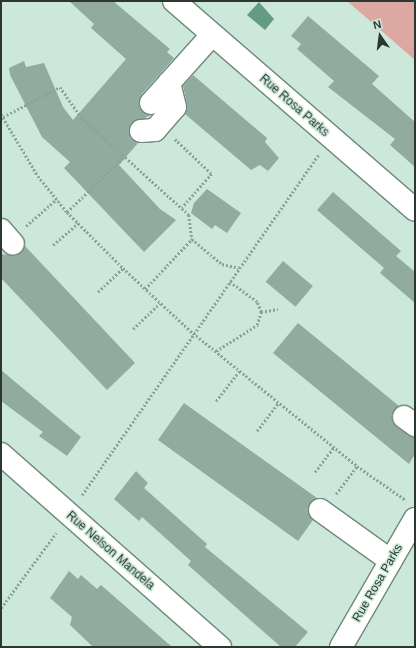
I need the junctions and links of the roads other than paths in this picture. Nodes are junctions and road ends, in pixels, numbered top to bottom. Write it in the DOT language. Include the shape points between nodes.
graph roads {
  1 [pos="174,1"];
  2 [pos="212,34"];
  3 [pos="169,83"];
  4 [pos="151,103"];
  5 [pos="141,131"];
  6 [pos="415,210"];
  7 [pos="1,454"];
  8 [pos="412,510"];
  9 [pos="322,511"];
  10 [pos="391,561"];
  11 [pos="220,647"];
  12 [pos="341,647"];
  1 -- 2 [label="street, Rue Rosa Parks"];
  2 -- 3 [label="street"];
  2 -- 6 [label="street, Rue Rosa Parks"];
  3 -- 4 [label="street"];
  3 -- 5 [label="street" via="175,107 155,130"];
  7 -- 11 [label="street, Rue Nelson Mandela"];
  8 -- 10 [label="street, Rue Rosa Parks"];
  9 -- 10 [label="street"];
  10 -- 12 [label="street, Rue Rosa Parks"];
}
